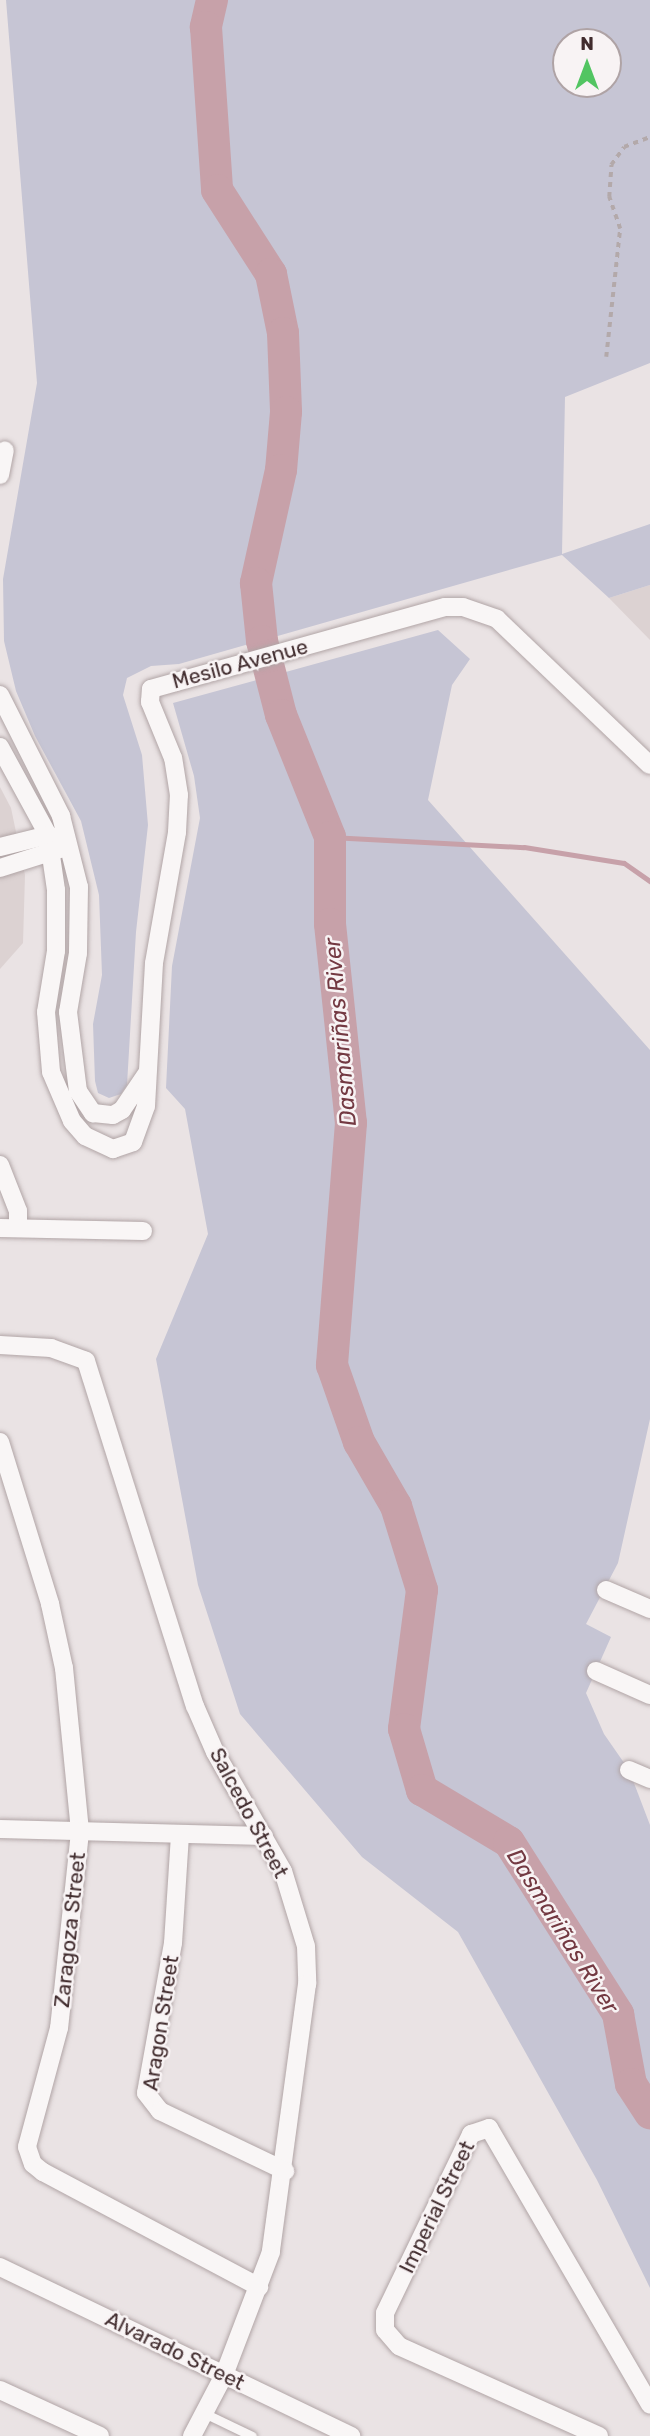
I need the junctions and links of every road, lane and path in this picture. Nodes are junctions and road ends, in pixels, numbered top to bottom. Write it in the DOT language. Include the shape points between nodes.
graph roads {
  1 [pos="650,137"];
  2 [pos="606,357"];
  3 [pos="5,450"];
  4 [pos="0,475"];
  5 [pos="0,695"];
  6 [pos="0,747"];
  7 [pos="650,765"];
  8 [pos="48,835"];
  9 [pos="69,843"];
  10 [pos="0,847"];
  11 [pos="51,855"];
  12 [pos="0,868"];
  13 [pos="151,1067"];
  14 [pos="0,1165"];
  15 [pos="9,1228"];
  16 [pos="143,1231"];
  17 [pos="0,1345"];
  18 [pos="0,1443"];
  19 [pos="606,1590"];
  20 [pos="650,1609"];
  21 [pos="596,1671"];
  22 [pos="650,1695"];
  23 [pos="629,1770"];
  24 [pos="650,1779"];
  25 [pos="0,1829"];
  26 [pos="80,1832"];
  27 [pos="180,1835"];
  28 [pos="264,1836"];
  29 [pos="285,2171"];
  30 [pos="0,2267"];
  31 [pos="259,2287"];
  32 [pos="224,2375"];
  33 [pos="0,2390"];
  34 [pos="650,2405"];
  35 [pos="204,2413"];
  36 [pos="100,2436"];
  37 [pos="192,2436"];
  38 [pos="251,2436"];
  39 [pos="351,2436"];
  40 [pos="599,2436"];
  1 -- 2 [label="path" via="624,147 611,165 609,197 620,229"];
  3 -- 4 [label="street"];
  5 -- 9 [label="street" via="21,744 50,792"];
  6 -- 8 [label="street, Mesilo Avenue"];
  7 -- 13 [label="street, Mesilo Avenue" via="497,620 463,607 433,611 151,689 149,695 173,758 179,795 154,963"];
  8 -- 9 [label="street"];
  8 -- 10 [label="street"];
  8 -- 11 [label="street, Mesilo Avenue"];
  9 -- 11 [label="street"];
  9 -- 13 [label="street" via="79,898 78,953 68,1012 78,1091 93,1114 113,1115 127,1103"];
  11 -- 12 [label="street"];
  11 -- 13 [label="street, Mesilo Avenue" via="57,920 46,1040 58,1098 85,1136 122,1149 139,1130"];
  14 -- 15 [label="street" via="18,1211"];
  15 -- 16 [label="street"];
  17 -- 28 [label="street, Salcedo Street" via="51,1348 86,1361 195,1706 215,1752"];
  18 -- 26 [label="street, Zaragoza Street" via="43,1580 64,1668"];
  19 -- 20 [label="street"];
  21 -- 22 [label="street"];
  23 -- 24 [label="street"];
  25 -- 26 [label="street"];
  26 -- 27 [label="street"];
  26 -- 31 [label="street, Zaragoza Street" via="59,2028 27,2147 33,2164"];
  27 -- 28 [label="street"];
  27 -- 29 [label="street, Aragon Street" via="173,1943 146,2093 160,2111"];
  28 -- 29 [label="street, Salcedo Street" via="283,1871 306,1946 307,1984"];
  29 -- 31 [label="street, Salcedo Street" via="271,2252"];
  30 -- 32 [label="street, Alvarado Street"];
  31 -- 32 [label="street, Salcedo Street"];
  32 -- 35 [label="street, Salcedo Street"];
  32 -- 39 [label="street, Alvarado Street"];
  33 -- 36 [label="street"];
  34 -- 40 [label="street, Imperial Street" via="489,2128 471,2134 386,2313 385,2330 399,2346"];
  35 -- 37 [label="street, Salcedo Street"];
  35 -- 38 [label="lane"];
}
